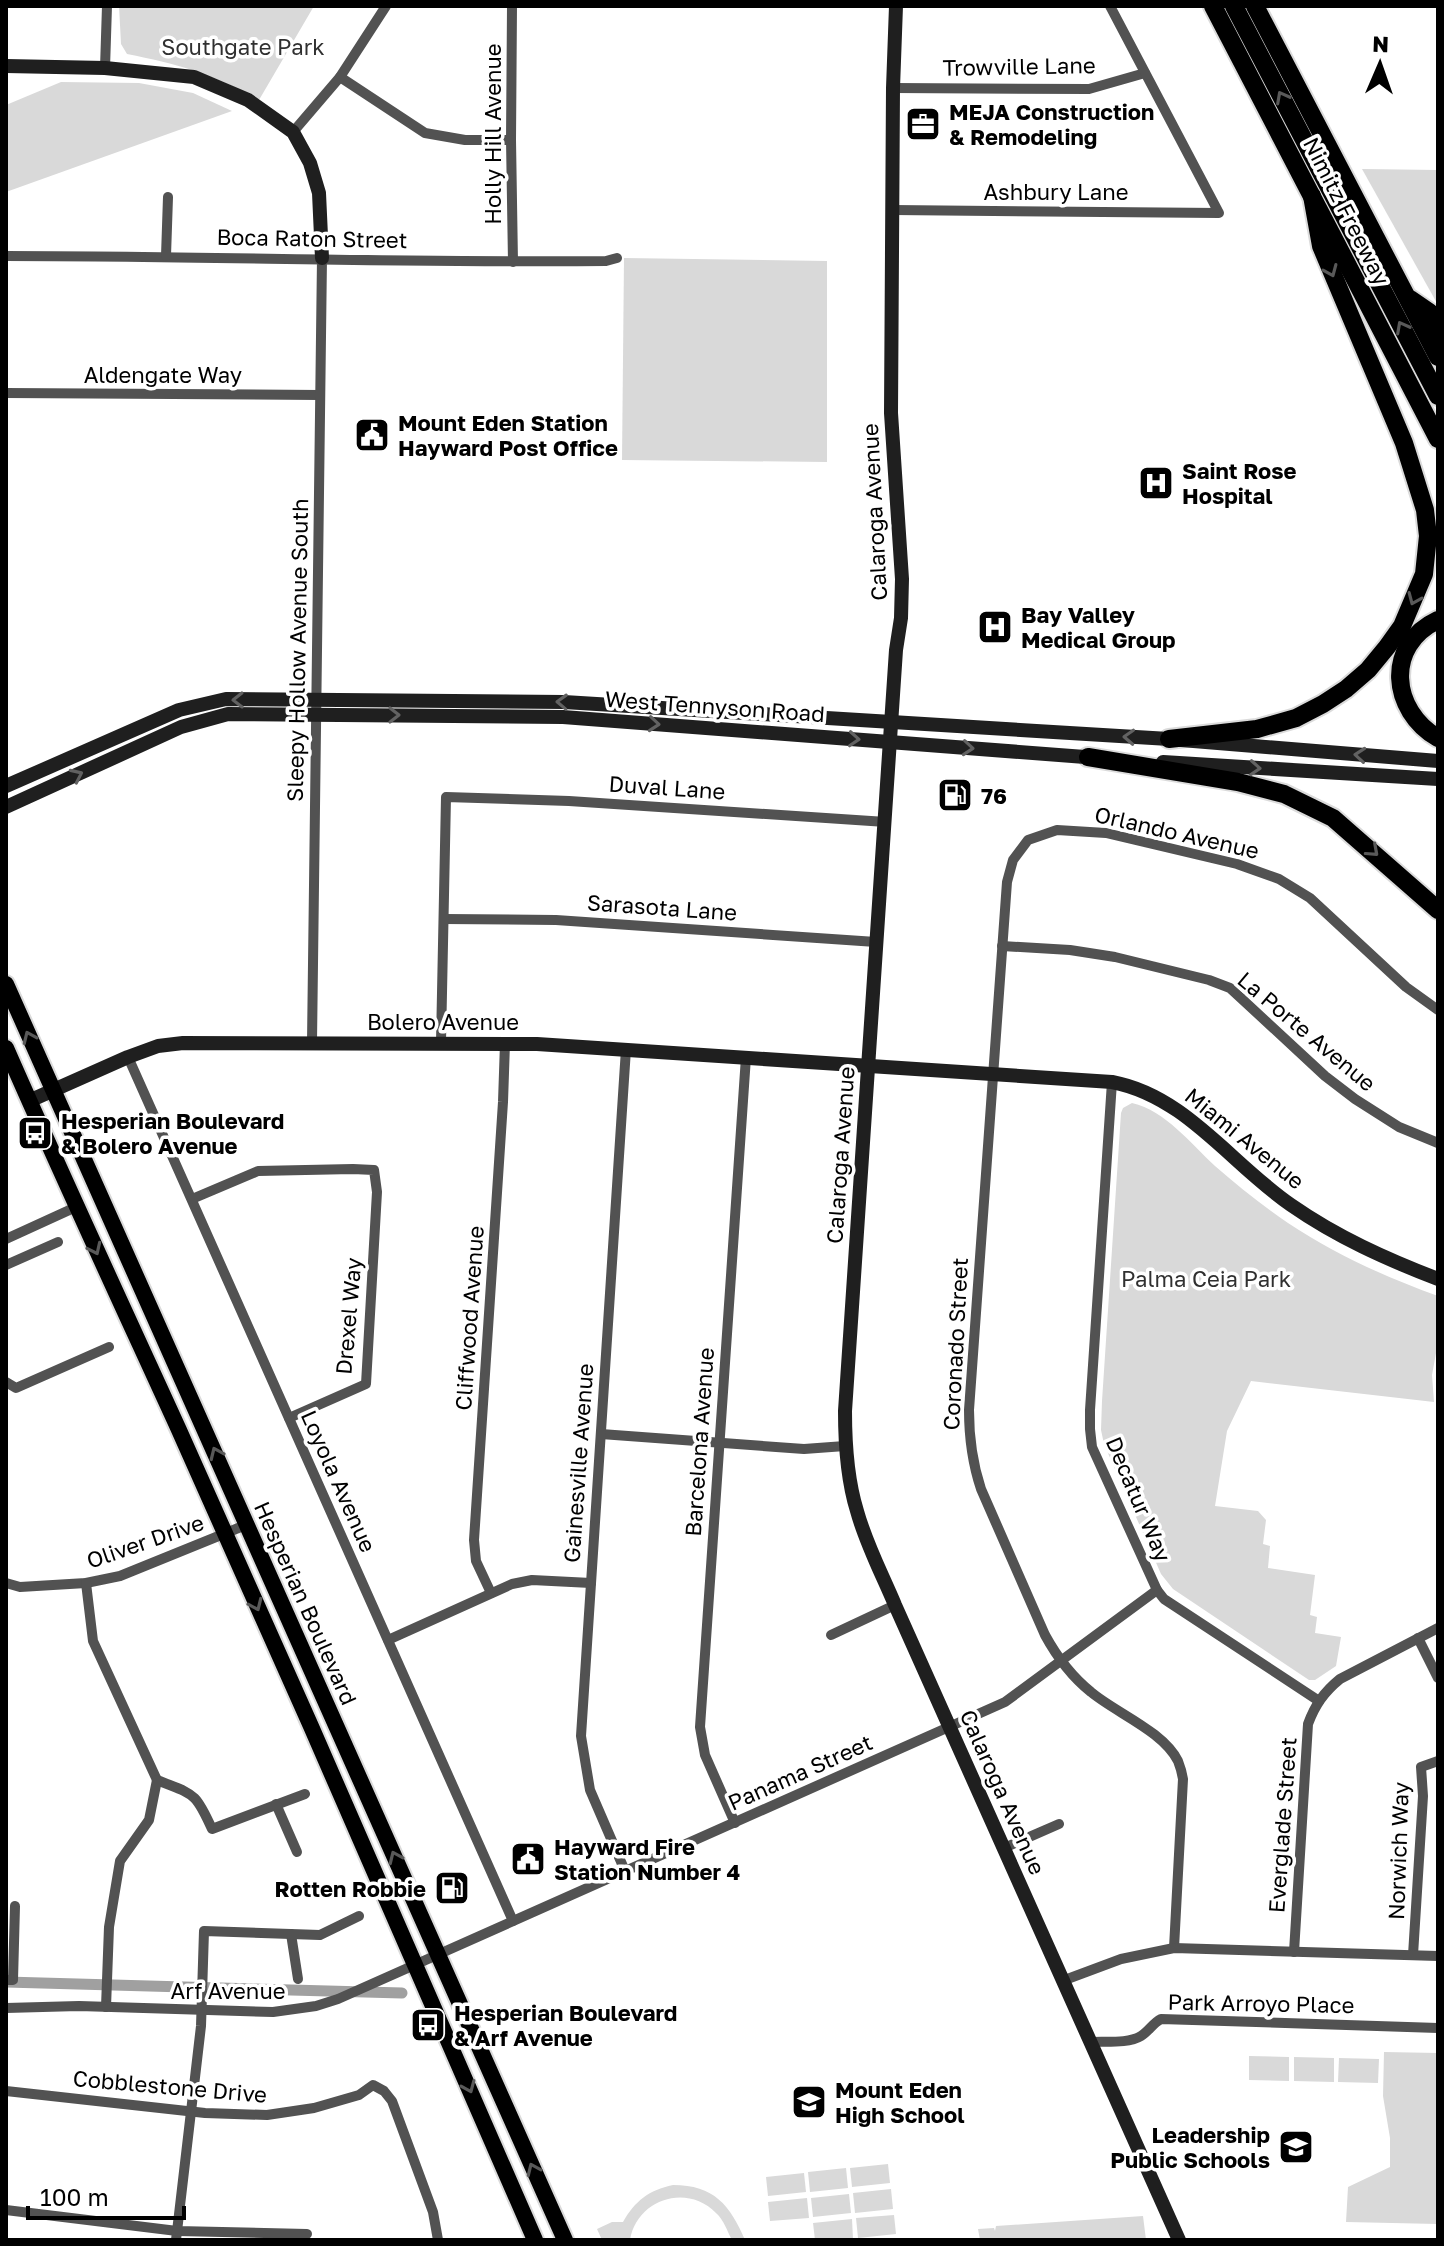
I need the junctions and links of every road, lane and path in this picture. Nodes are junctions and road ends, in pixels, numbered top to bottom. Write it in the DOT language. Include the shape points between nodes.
graph roads {
  1 [pos="107,6"];
  2 [pos="386,6"];
  3 [pos="512,6"];
  4 [pos="896,6"];
  5 [pos="1110,6"];
  6 [pos="1213,6"];
  7 [pos="1234,6"];
  8 [pos="1255,6"];
  9 [pos="6,66"];
  10 [pos="105,68"];
  11 [pos="1145,73"];
  12 [pos="340,77"];
  13 [pos="893,88"];
  14 [pos="293,132"];
  15 [pos="511,140"];
  16 [pos="1312,196"];
  17 [pos="168,197"];
  18 [pos="893,210"];
  19 [pos="6,256"];
  20 [pos="166,256"];
  21 [pos="322,258"];
  22 [pos="617,258"];
  23 [pos="513,262"];
  24 [pos="1407,297"];
  25 [pos="1438,328"];
  26 [pos="1438,357"];
  27 [pos="6,393"];
  28 [pos="320,395"];
  29 [pos="1438,396"];
  30 [pos="1438,439"];
  31 [pos="1404,443"];
  32 [pos="1438,508"];
  33 [pos="1438,620"];
  34 [pos="316,707"];
  35 [pos="892,722"];
  36 [pos="1438,738"];
  37 [pos="1169,739"];
  38 [pos="890,742"];
  39 [pos="1088,757"];
  40 [pos="1438,761"];
  41 [pos="1438,779"];
  42 [pos="6,786"];
  43 [pos="6,807"];
  44 [pos="886,822"];
  45 [pos="1013,860"];
  46 [pos="1438,910"];
  47 [pos="444,919"];
  48 [pos="876,942"];
  49 [pos="1002,946"];
  50 [pos="6,984"];
  51 [pos="1438,1010"];
  52 [pos="312,1042"];
  53 [pos="441,1042"];
  54 [pos="505,1043"];
  55 [pos="6,1048"];
  56 [pos="626,1049"];
  57 [pos="128,1057"];
  58 [pos="746,1057"];
  59 [pos="868,1065"];
  60 [pos="993,1074"];
  61 [pos="1112,1082"];
  62 [pos="53,1090"];
  63 [pos="29,1101"];
  64 [pos="1438,1143"];
  65 [pos="192,1199"];
  66 [pos="76,1207"];
  67 [pos="6,1239"];
  68 [pos="58,1242"];
  69 [pos="6,1265"];
  70 [pos="1438,1279"];
  71 [pos="109,1347"];
  72 [pos="6,1382"];
  73 [pos="289,1418"];
  74 [pos="601,1434"];
  75 [pos="719,1443"];
  76 [pos="845,1446"];
  77 [pos="248,1524"];
  78 [pos="225,1534"];
  79 [pos="6,1583"];
  80 [pos="86,1583"];
  81 [pos="591,1583"];
  82 [pos="1157,1590"];
  83 [pos="491,1593"];
  84 [pos="895,1605"];
  85 [pos="1438,1628"];
  86 [pos="831,1635"];
  87 [pos="1418,1638"];
  88 [pos="388,1640"];
  89 [pos="1061,1662"];
  90 [pos="1438,1678"];
  91 [pos="1319,1701"];
  92 [pos="950,1727"];
  93 [pos="1438,1761"];
  94 [pos="157,1780"];
  95 [pos="305,1794"];
  96 [pos="276,1804"];
  97 [pos="735,1823"];
  98 [pos="1059,1824"];
  99 [pos="1004,1848"];
  100 [pos="297,1852"];
  101 [pos="625,1871"];
  102 [pos="15,1906"];
  103 [pos="359,1916"];
  104 [pos="513,1921"];
  105 [pos="291,1934"];
  106 [pos="1174,1948"];
  107 [pos="1294,1952"];
  108 [pos="439,1954"];
  109 [pos="1413,1955"];
  110 [pos="1438,1956"];
  111 [pos="415,1964"];
  112 [pos="298,1979"];
  113 [pos="6,1980"];
  114 [pos="1062,1981"];
  115 [pos="106,2007"];
  116 [pos="6,2008"];
  117 [pos="202,2010"];
  118 [pos="1438,2028"];
  119 [pos="1090,2042"];
  120 [pos="6,2091"];
  121 [pos="192,2110"];
  122 [pos="6,2210"];
  123 [pos="307,2234"];
  124 [pos="176,2235"];
  125 [pos="438,2240"];
  126 [pos="535,2240"];
  127 [pos="565,2240"];
  128 [pos="1179,2240"];
  1 -- 10 [label="street"];
  2 -- 12 [label="street"];
  3 -- 15 [label="street, Holly Hill Avenue"];
  4 -- 13 [label="street, Calaroga Avenue"];
  5 -- 11 [label="street"];
  6 -- 16 [label="highway, Nimitz Freeway"];
  29 -- 7 [label="highway, one-way"];
  8 -- 24 [label="highway, Nimitz Freeway"];
  9 -- 10 [label="street"];
  10 -- 14 [label="street" via="194,77 248,100"];
  11 -- 13 [label="street, Trowville Lane" via="1089,89"];
  11 -- 18 [label="street, Ashbury Lane" via="1219,213"];
  12 -- 14 [label="street"];
  12 -- 15 [label="street" via="425,133"];
  13 -- 18 [label="street, Calaroga Avenue"];
  14 -- 21 [label="street" via="319,193"];
  15 -- 23 [label="street, Holly Hill Avenue"];
  16 -- 30 [label="highway, Nimitz Freeway"];
  16 -- 31 [label="highway, one-way" via="1321,246"];
  17 -- 20 [label="street"];
  18 -- 35 [label="street, Calaroga Avenue" via="891,413 902,579"];
  19 -- 20 [label="street, Boca Raton Street"];
  20 -- 21 [label="street, Boca Raton Street"];
  21 -- 23 [label="street, Boca Raton Street"];
  21 -- 28 [label="street, Sleepy Hollow Avenue South"];
  22 -- 23 [label="street, Boca Raton Street"];
  24 -- 25 [label="highway" via="1429,312"];
  24 -- 26 [label="highway, Nimitz Freeway"];
  27 -- 28 [label="street, Aldengate Way"];
  28 -- 34 [label="street, Sleepy Hollow Avenue South"];
  31 -- 32 [label="highway"];
  31 -- 37 [label="highway, one-way" via="1425,510 1427,554 1415,597 1387,647 1346,689 1296,718 1257,729"];
  33 -- 36 [label="highway" via="1407,647 1399,676 1411,714"];
  35 -- 34 [label="street, West Tennyson Road, one-way" via="564,702"];
  34 -- 38 [label="street, West Tennyson Road, one-way" via="563,717"];
  34 -- 42 [label="street, West Tennyson Road, one-way" via="226,699 179,710"];
  43 -- 34 [label="street, West Tennyson Road, one-way" via="181,727 228,714"];
  34 -- 52 [label="street, Sleepy Hollow Avenue South"];
  37 -- 35 [label="street, West Tennyson Road, one-way"];
  35 -- 38 [label="street, Calaroga Avenue"];
  40 -- 37 [label="street, West Tennyson Road, one-way"];
  38 -- 39 [label="street, West Tennyson Road, one-way"];
  38 -- 44 [label="street, Calaroga Avenue"];
  39 -- 41 [label="street, West Tennyson Road, one-way"];
  39 -- 46 [label="highway, one-way" via="1284,794 1333,818"];
  44 -- 47 [label="street, Duval Lane" via="446,797"];
  44 -- 48 [label="street, Calaroga Avenue"];
  45 -- 49 [label="street, Coronado Street"];
  45 -- 51 [label="street, Orlando Avenue" via="1028,840 1057,830 1081,830 1237,864 1279,879 1310,898"];
  47 -- 48 [label="street, Sarasota Lane" via="556,920"];
  47 -- 53 [label="street"];
  48 -- 59 [label="street, Calaroga Avenue"];
  49 -- 60 [label="street, Coronado Street"];
  49 -- 64 [label="street, La Porte Avenue" via="1115,957 1230,988 1355,1099 1399,1127"];
  62 -- 50 [label="main road, Hesperian Boulevard, one-way"];
  52 -- 53 [label="street, Bolero Avenue"];
  52 -- 57 [label="street, Bolero Avenue" via="183,1043"];
  53 -- 54 [label="street, Bolero Avenue"];
  54 -- 56 [label="street, Bolero Avenue"];
  54 -- 83 [label="street, Cliffwood Avenue" via="474,1540 476,1561"];
  55 -- 63 [label="main road"];
  56 -- 58 [label="street, Bolero Avenue"];
  56 -- 74 [label="street, Gainesville Avenue"];
  57 -- 62 [label="street, Bolero Avenue"];
  57 -- 65 [label="street, Loyola Avenue"];
  58 -- 59 [label="street, Bolero Avenue"];
  58 -- 75 [label="street, Barcelona Avenue"];
  59 -- 60 [label="street, Miami Avenue"];
  59 -- 76 [label="street, Calaroga Avenue"];
  60 -- 61 [label="street, Miami Avenue"];
  60 -- 89 [label="street, Coronado Street" via="969,1438 981,1489"];
  61 -- 70 [label="street, Miami Avenue" via="1172,1105 1243,1168 1340,1236"];
  61 -- 82 [label="street, Decatur Way" via="1090,1429 1096,1456"];
  62 -- 63 [label="street, Bolero Avenue"];
  77 -- 62 [label="main road, Hesperian Boulevard, one-way"];
  63 -- 66 [label="main road"];
  65 -- 73 [label="street, Loyola Avenue"];
  65 -- 73 [label="street, Drexel Way" via="258,1171 374,1170 366,1384"];
  66 -- 67 [label="street"];
  66 -- 78 [label="main road, one-way"];
  68 -- 69 [label="street"];
  71 -- 72 [label="street" via="16,1388"];
  73 -- 88 [label="street, Loyola Avenue"];
  74 -- 75 [label="street"];
  74 -- 81 [label="street, Gainesville Avenue"];
  75 -- 76 [label="street"];
  75 -- 97 [label="street, Barcelona Avenue" via="700,1727 705,1755"];
  76 -- 84 [label="street, Calaroga Avenue" via="856,1509"];
  77 -- 78 [label="street, Oliver Drive"];
  108 -- 77 [label="main road, Hesperian Boulevard, one-way"];
  78 -- 80 [label="street, Oliver Drive" via="120,1576"];
  78 -- 111 [label="main road, one-way"];
  79 -- 80 [label="street, Oliver Drive"];
  80 -- 94 [label="street" via="93,1641"];
  81 -- 83 [label="street" via="532,1580"];
  81 -- 101 [label="street, Gainesville Avenue" via="582,1747 590,1790"];
  82 -- 89 [label="street, Panama Street"];
  82 -- 91 [label="street, Decatur Way"];
  83 -- 88 [label="street"];
  84 -- 86 [label="street"];
  84 -- 92 [label="street, Calaroga Avenue"];
  85 -- 87 [label="street"];
  87 -- 90 [label="street"];
  87 -- 91 [label="street" via="1340,1679"];
  88 -- 104 [label="street, Loyola Avenue"];
  89 -- 92 [label="street, Panama Street" via="1005,1702"];
  89 -- 106 [label="street, Coronado Street" via="1092,1693 1170,1748 1179,1762 1183,1779"];
  91 -- 107 [label="street, Everglade Street" via="1308,1724"];
  92 -- 97 [label="street, Panama Street"];
  92 -- 99 [label="street, Calaroga Avenue"];
  93 -- 109 [label="street, Norwich Way" via="1421,1767"];
  94 -- 96 [label="street" via="193,1795 212,1829"];
  94 -- 115 [label="street" via="149,1820 120,1861 109,1927"];
  95 -- 96 [label="street"];
  96 -- 100 [label="street"];
  97 -- 101 [label="street, Panama Street"];
  98 -- 99 [label="street"];
  99 -- 114 [label="street, Calaroga Avenue"];
  101 -- 104 [label="street, Panama Street"];
  102 -- 113 [label="street" via="13,1980"];
  103 -- 105 [label="street" via="320,1935"];
  104 -- 108 [label="street, Panama Street"];
  105 -- 112 [label="street"];
  105 -- 117 [label="street" via="204,1931"];
  106 -- 107 [label="street"];
  106 -- 114 [label="street" via="1121,1959"];
  107 -- 109 [label="street"];
  108 -- 111 [label="street, Arf Avenue"];
  127 -- 108 [label="main road, Hesperian Boulevard, one-way"];
  109 -- 110 [label="street"];
  111 -- 117 [label="street, Arf Avenue" via="316,2006 273,2012"];
  111 -- 126 [label="main road, one-way"];
  114 -- 119 [label="street, Calaroga Avenue"];
  115 -- 116 [label="street, Arf Avenue"];
  115 -- 117 [label="street, Arf Avenue"];
  117 -- 121 [label="street"];
  118 -- 119 [label="street, Park Arroyo Place" via="1161,2019 1137,2038"];
  119 -- 128 [label="street, Calaroga Avenue"];
  120 -- 121 [label="street, Cobblestone Drive"];
  121 -- 124 [label="street"];
  121 -- 125 [label="street, Cobblestone Drive" via="291,2113 359,2095 373,2085 392,2101 433,2212"];
  122 -- 124 [label="street"];
  123 -- 124 [label="street"];
}
